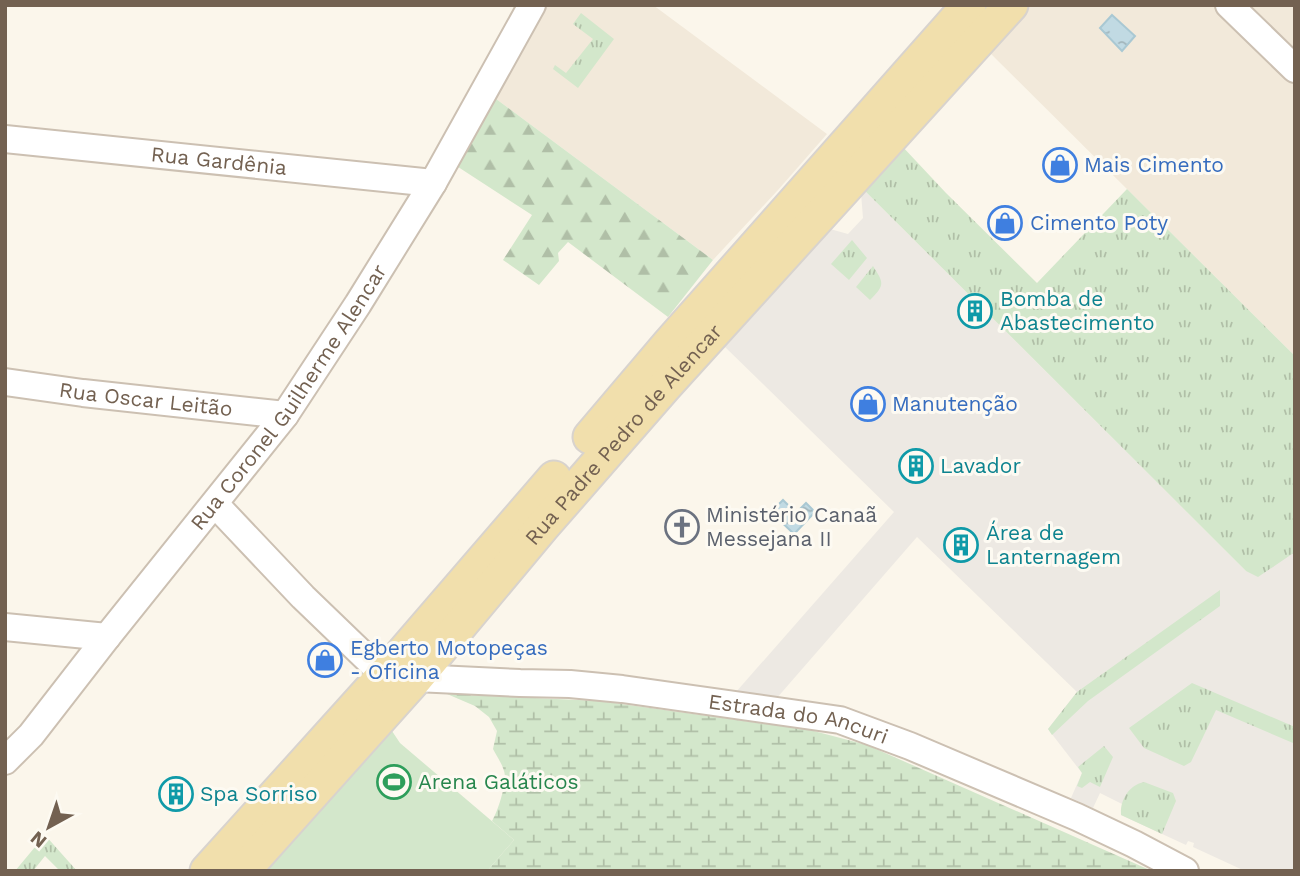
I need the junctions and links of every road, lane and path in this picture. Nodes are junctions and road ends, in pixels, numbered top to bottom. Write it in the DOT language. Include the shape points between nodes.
graph roads {
  1 [pos="531,5"];
  2 [pos="970,5"];
  3 [pos="1011,5"];
  4 [pos="1229,5"];
  5 [pos="1295,69"];
  6 [pos="5,139"];
  7 [pos="433,183"];
  8 [pos="811,205"];
  9 [pos="5,382"];
  10 [pos="285,415"];
  11 [pos="215,504"];
  12 [pos="5,627"];
  13 [pos="107,637"];
  14 [pos="400,676"];
  15 [pos="5,761"];
  16 [pos="207,871"];
  17 [pos="243,871"];
  18 [pos="1185,871"];
  1 -- 7 [label="street, Rua Coronel Guilherme Alencar"];
  2 -- 8 [label="main road, Rua Padre Pedro de Alencar"];
  3 -- 8 [label="main road, Rua Padre Pedro de Alencar"];
  4 -- 5 [label="street"];
  6 -- 7 [label="street, Rua Gardênia"];
  7 -- 10 [label="street, Rua Coronel Guilherme Alencar"];
  8 -- 14 [label="main road, Rua Padre Pedro de Alencar" via="669,344"];
  9 -- 10 [label="street, Rua Oscar Leitão"];
  10 -- 11 [label="street, Rua Coronel Guilherme Alencar"];
  11 -- 13 [label="street, Rua Coronel Guilherme Alencar"];
  11 -- 14 [label="street" via="303,597"];
  12 -- 13 [label="street"];
  13 -- 15 [label="street, Rua Coronel Guilherme Alencar" via="32,735"];
  14 -- 16 [label="main road, Rua Padre Pedro de Alencar"];
  14 -- 17 [label="main road, Rua Padre Pedro de Alencar"];
  14 -- 18 [label="street, Estrada do Ancuri" via="622,689 840,720 1077,817"];
}
